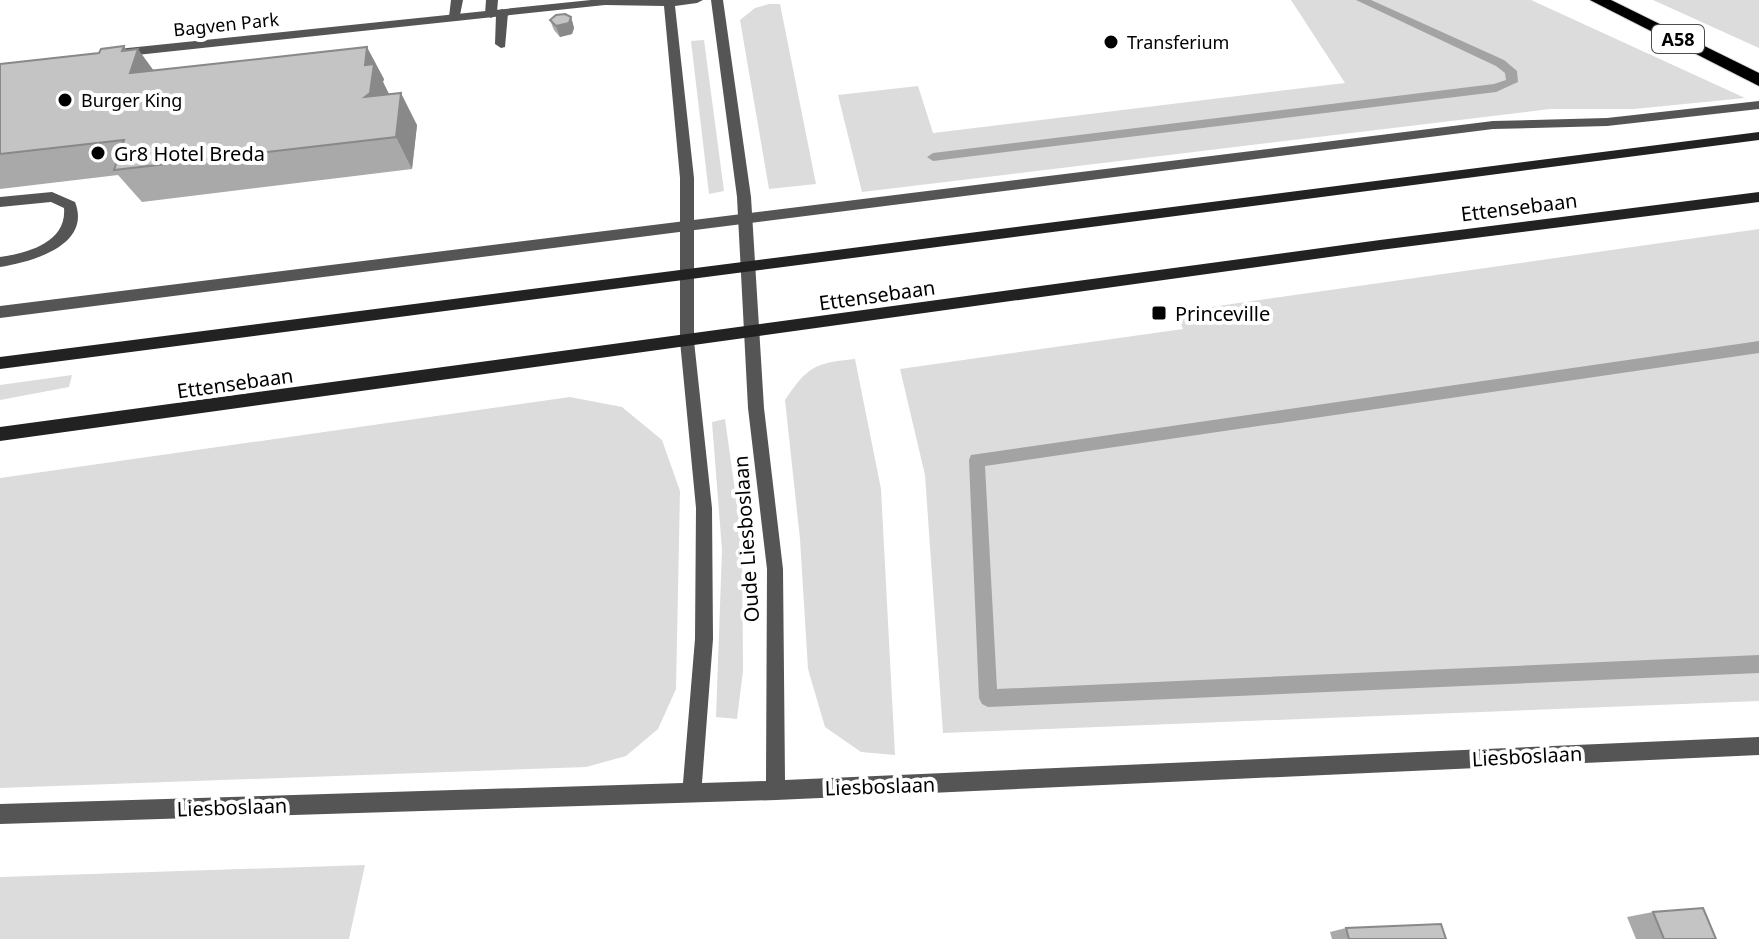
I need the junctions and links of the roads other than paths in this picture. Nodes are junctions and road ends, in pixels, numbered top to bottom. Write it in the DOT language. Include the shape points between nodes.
graph roads {
  1 [pos="457,0"];
  2 [pos="492,0"];
  3 [pos="697,0"];
  4 [pos="717,0"];
  5 [pos="1598,0"];
  6 [pos="594,1"];
  7 [pos="669,2"];
  8 [pos="560,3"];
  9 [pos="526,5"];
  10 [pos="496,13"];
  11 [pos="455,17"];
  12 [pos="501,44"];
  13 [pos="101,55"];
  14 [pos="1758,79"];
  15 [pos="1759,105"];
  16 [pos="1759,136"];
  17 [pos="1759,197"];
  18 [pos="0,202"];
  19 [pos="746,219"];
  20 [pos="687,226"];
  21 [pos="0,262"];
  22 [pos="748,266"];
  23 [pos="687,274"];
  24 [pos="0,312"];
  25 [pos="752,332"];
  26 [pos="687,341"];
  27 [pos="0,363"];
  28 [pos="0,434"];
  29 [pos="1759,746"];
  30 [pos="776,790"];
  31 [pos="692,792"];
  32 [pos="0,814"];
  1 -- 11 [label="street"];
  2 -- 10 [label="street"];
  3 -- 7 [label="street, Bagven Park"];
  4 -- 19 [label="street"];
  5 -- 14 [label="highway, A58"];
  6 -- 7 [label="street, Bagven Park"];
  6 -- 8 [label="street, Bagven Park"];
  7 -- 20 [label="street"];
  8 -- 9 [label="street, Bagven Park"];
  9 -- 10 [label="street, Bagven Park"];
  10 -- 11 [label="street, Bagven Park"];
  10 -- 12 [label="street"];
  11 -- 13 [label="street, Bagven Park"];
  15 -- 19 [label="street" via="1597,123 1493,125"];
  16 -- 22 [label="main road, Ettensebaan"];
  17 -- 25 [label="main road, Ettensebaan"];
  18 -- 21 [label="street" via="59,198 70,205 72,217 47,248"];
  19 -- 20 [label="street"];
  19 -- 22 [label="street"];
  20 -- 23 [label="street"];
  20 -- 24 [label="street"];
  22 -- 23 [label="main road, Ettensebaan"];
  22 -- 25 [label="street, Oude Liesboslaan"];
  23 -- 26 [label="street, Oude Liesboslaan"];
  23 -- 27 [label="main road, Ettensebaan"];
  25 -- 26 [label="main road, Ettensebaan"];
  25 -- 30 [label="street, Oude Liesboslaan" via="775,569"];
  26 -- 28 [label="main road, Ettensebaan"];
  26 -- 31 [label="street, Oude Liesboslaan" via="706,574"];
  29 -- 30 [label="street, Liesboslaan"];
  30 -- 31 [label="street, Liesboslaan"];
  31 -- 32 [label="street, Liesboslaan"];
}
